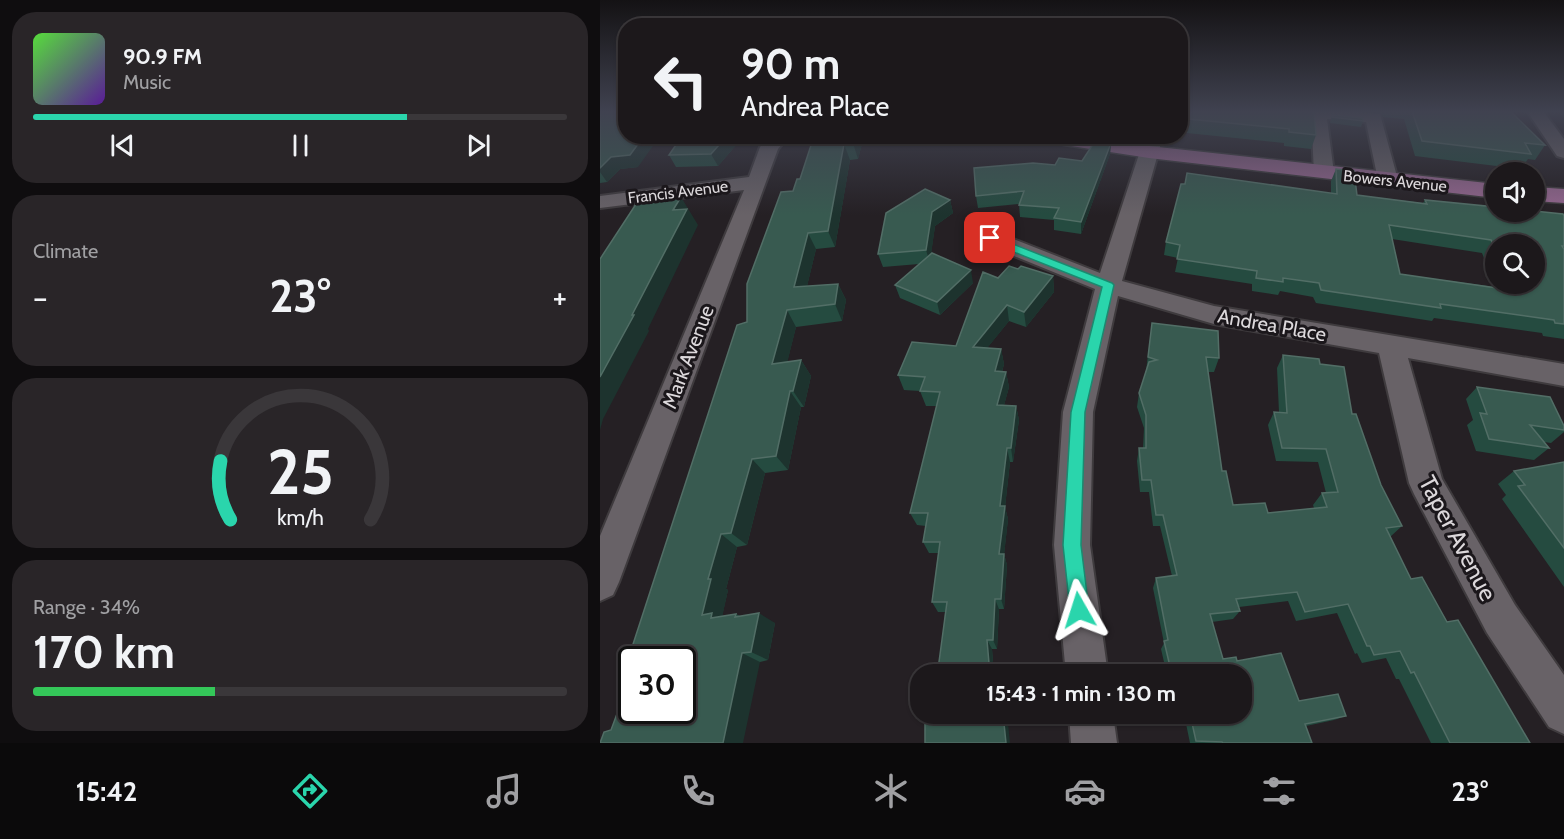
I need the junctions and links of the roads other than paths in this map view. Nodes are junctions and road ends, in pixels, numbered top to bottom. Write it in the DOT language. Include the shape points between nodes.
graph roads {
  1 [pos="770,146"];
  2 [pos="1151,146"];
  3 [pos="1162,146"];
  4 [pos="1319,146"];
  5 [pos="1380,146"];
  6 [pos="1324,173"];
  7 [pos="1388,180"];
  8 [pos="757,182"];
  9 [pos="1485,190"];
  10 [pos="1545,195"];
  11 [pos="1564,196"];
  12 [pos="600,202"];
  13 [pos="990,238"];
  14 [pos="1108,285"];
  15 [pos="1391,347"];
  16 [pos="1564,375"];
  17 [pos="600,582"];
  18 [pos="1086,664"];
  19 [pos="1564,712"];
  20 [pos="1092,724"];
  21 [pos="1094,743"];
  1 -- 8 [label="street, Mark Avenue"];
  2 -- 14 [label="street"];
  3 -- 6 [label="main road, Bowers Avenue"];
  4 -- 6 [label="street"];
  5 -- 7 [label="street"];
  6 -- 7 [label="main road, Bowers Avenue"];
  7 -- 9 [label="main road, Bowers Avenue"];
  8 -- 12 [label="street, Francis Avenue"];
  8 -- 17 [label="street, Mark Avenue"];
  10 -- 11 [label="main road"];
  13 -- 14 [label="street, Andrea Place"];
  14 -- 15 [label="street, Andrea Place" via="1214,315"];
  14 -- 18 [label="street" via="1078,412 1072,545"];
  15 -- 16 [label="street, Andrea Place"];
  15 -- 19 [label="street, Taper Avenue" via="1425,483 1501,619"];
  20 -- 21 [label="street"];
}
